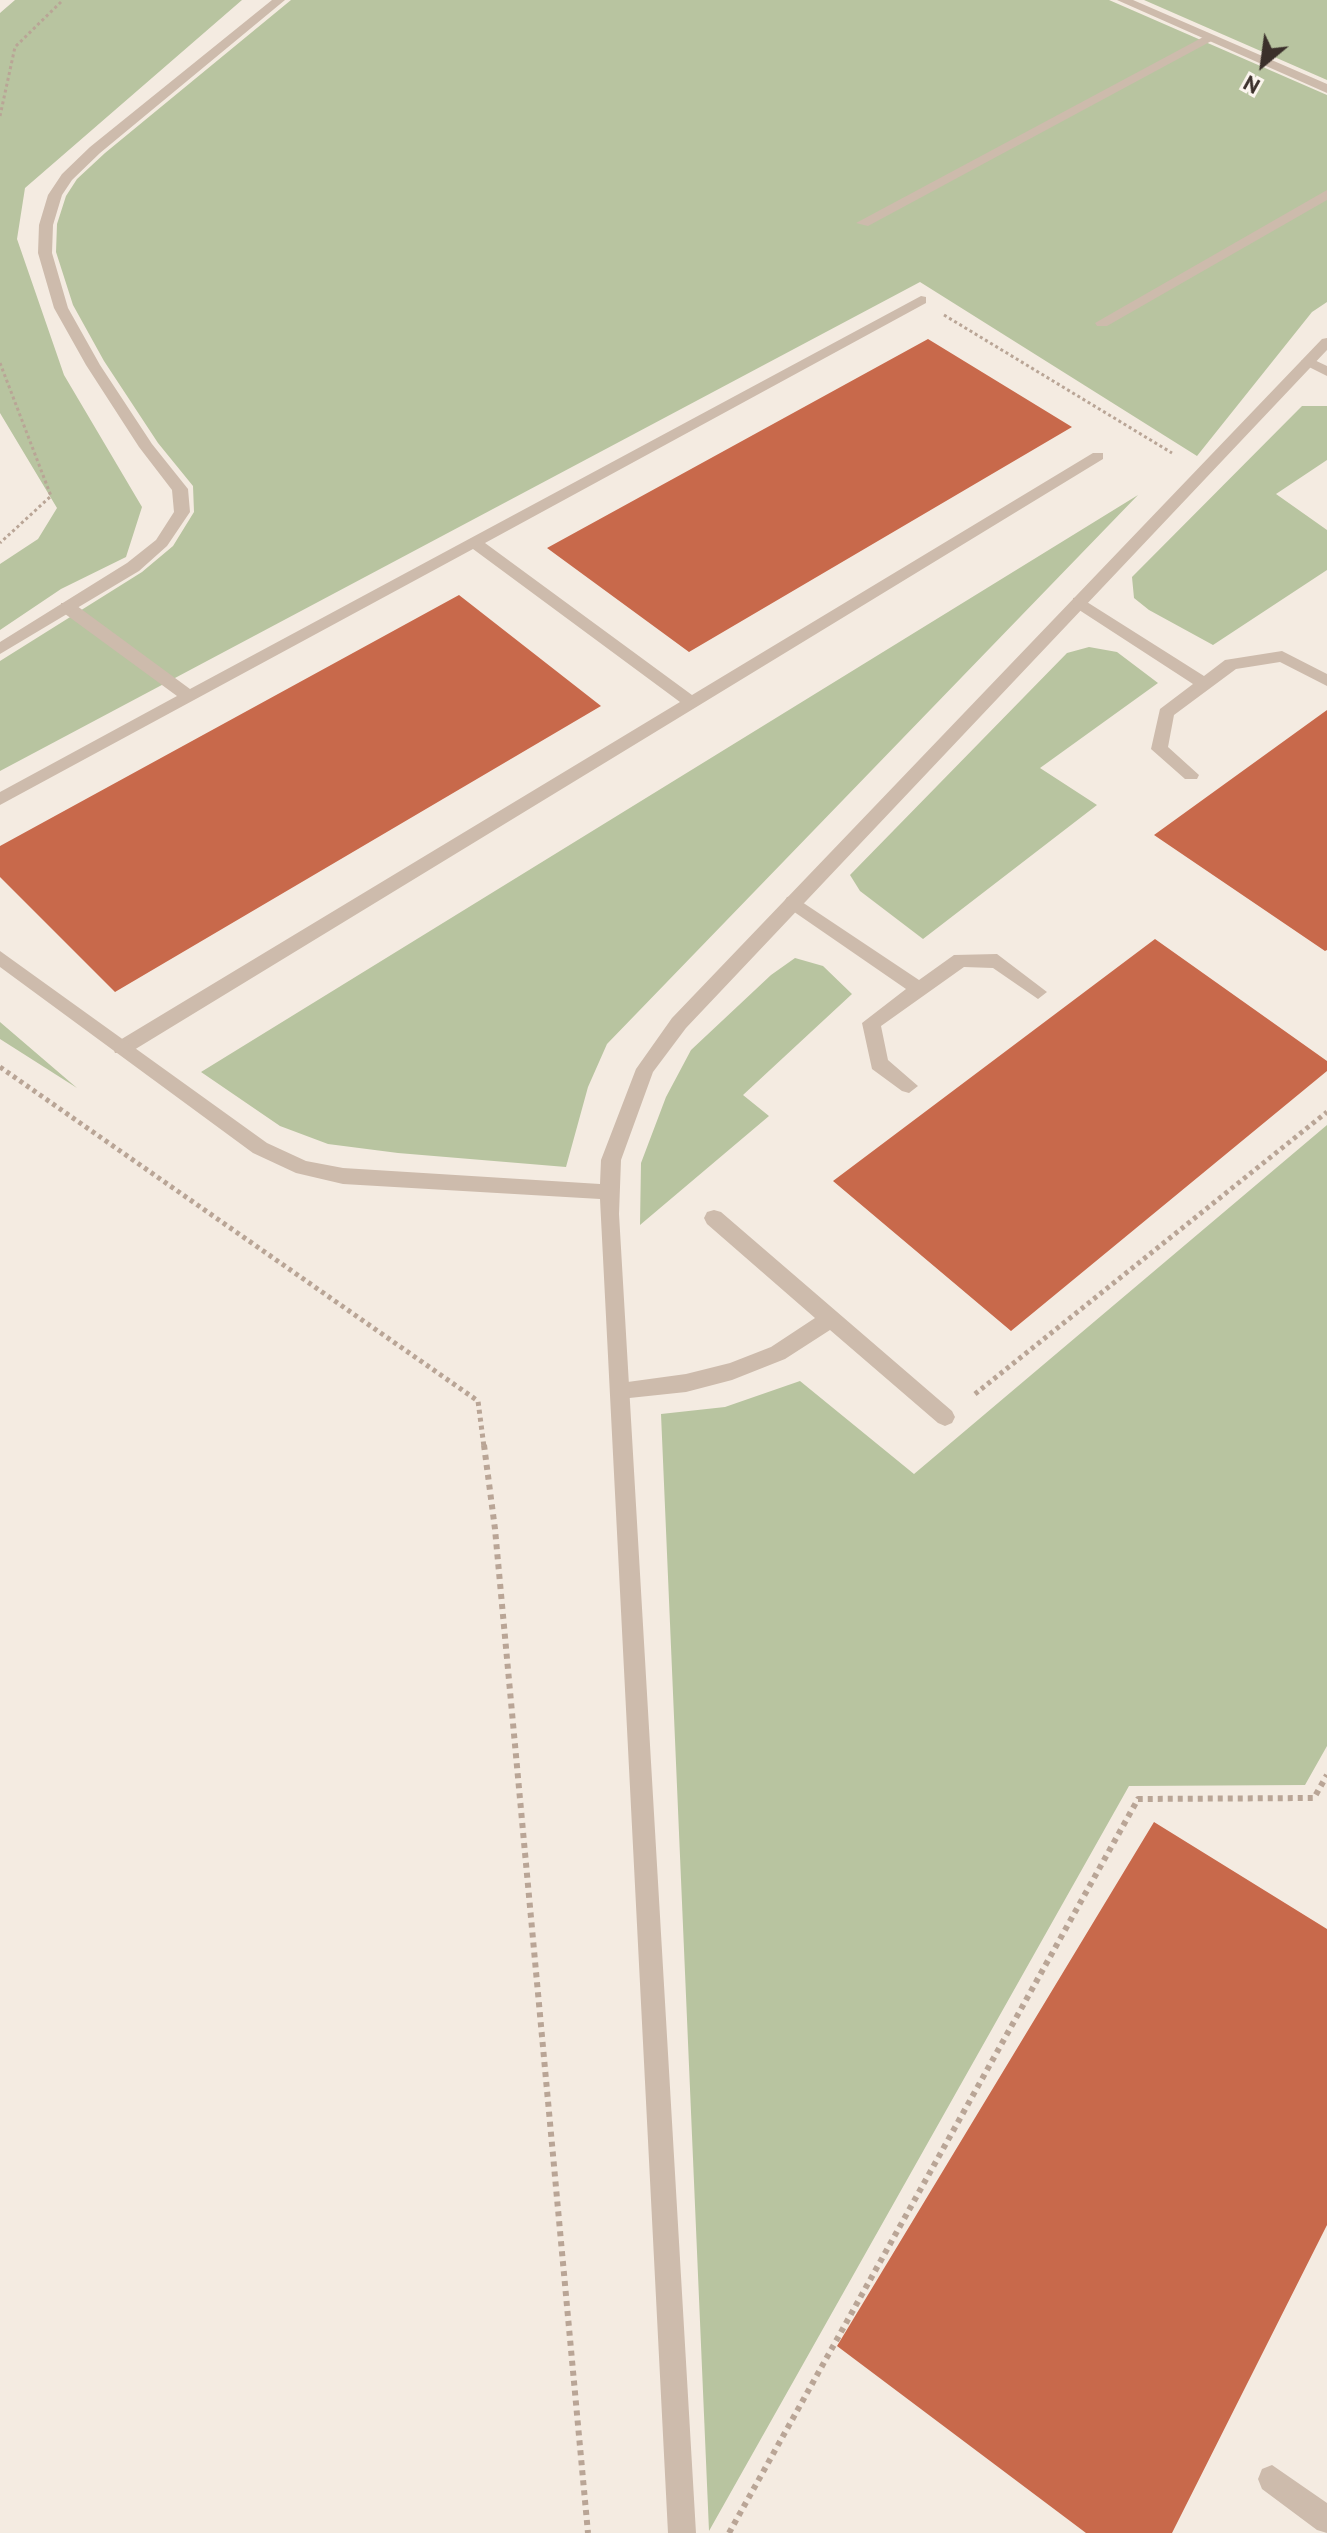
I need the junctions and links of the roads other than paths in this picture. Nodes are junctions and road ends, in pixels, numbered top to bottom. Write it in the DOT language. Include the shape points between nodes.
graph roads {
  1 [pos="279,0"];
  2 [pos="1123,0"];
  3 [pos="1211,38"];
  4 [pos="1327,89"];
  5 [pos="1327,194"];
  6 [pos="863,223"];
  7 [pos="921,300"];
  8 [pos="1102,323"];
  9 [pos="1327,342"];
  10 [pos="1318,367"];
  11 [pos="1098,456"];
  12 [pos="474,542"];
  13 [pos="1079,602"];
  14 [pos="67,607"];
  15 [pos="0,649"];
  16 [pos="1327,681"];
  17 [pos="1204,684"];
  18 [pos="189,696"];
  19 [pos="692,703"];
  20 [pos="1191,775"];
  21 [pos="0,799"];
  22 [pos="793,902"];
  23 [pos="0,958"];
  24 [pos="919,989"];
  25 [pos="1038,992"];
  26 [pos="122,1048"];
  27 [pos="909,1086"];
  28 [pos="610,1192"];
  29 [pos="714,1218"];
  30 [pos="831,1318"];
  31 [pos="620,1390"];
  32 [pos="945,1417"];
  33 [pos="1272,2479"];
  34 [pos="1327,2520"];
  35 [pos="682,2533"];
  1 -- 14 [label="street" via="95,150 55,195 45,253 61,308 146,447 180,489 182,512 162,543 133,567"];
  2 -- 3 [label="street"];
  3 -- 4 [label="street"];
  3 -- 6 [label="street"];
  5 -- 8 [label="street"];
  7 -- 12 [label="street"];
  9 -- 10 [label="street"];
  10 -- 13 [label="street" via="1203,472"];
  11 -- 19 [label="street"];
  12 -- 18 [label="street"];
  12 -- 19 [label="street"];
  13 -- 17 [label="street"];
  13 -- 22 [label="street"];
  14 -- 15 [label="street"];
  14 -- 18 [label="street"];
  16 -- 17 [label="street" via="1282,656 1231,664"];
  17 -- 20 [label="street" via="1166,713 1159,749"];
  18 -- 21 [label="street"];
  19 -- 26 [label="street"];
  22 -- 24 [label="street"];
  22 -- 28 [label="street" via="679,1023 645,1069 611,1160"];
  23 -- 26 [label="street"];
  24 -- 25 [label="street" via="960,960 997,961"];
  24 -- 27 [label="street" via="871,1023 879,1064"];
  26 -- 28 [label="street" via="260,1148 303,1168 343,1176"];
  28 -- 31 [label="street"];
  29 -- 30 [label="street"];
  30 -- 31 [label="street" via="778,1353 732,1371 686,1383"];
  30 -- 32 [label="street"];
  31 -- 35 [label="street"];
  33 -- 34 [label="street"];
}
